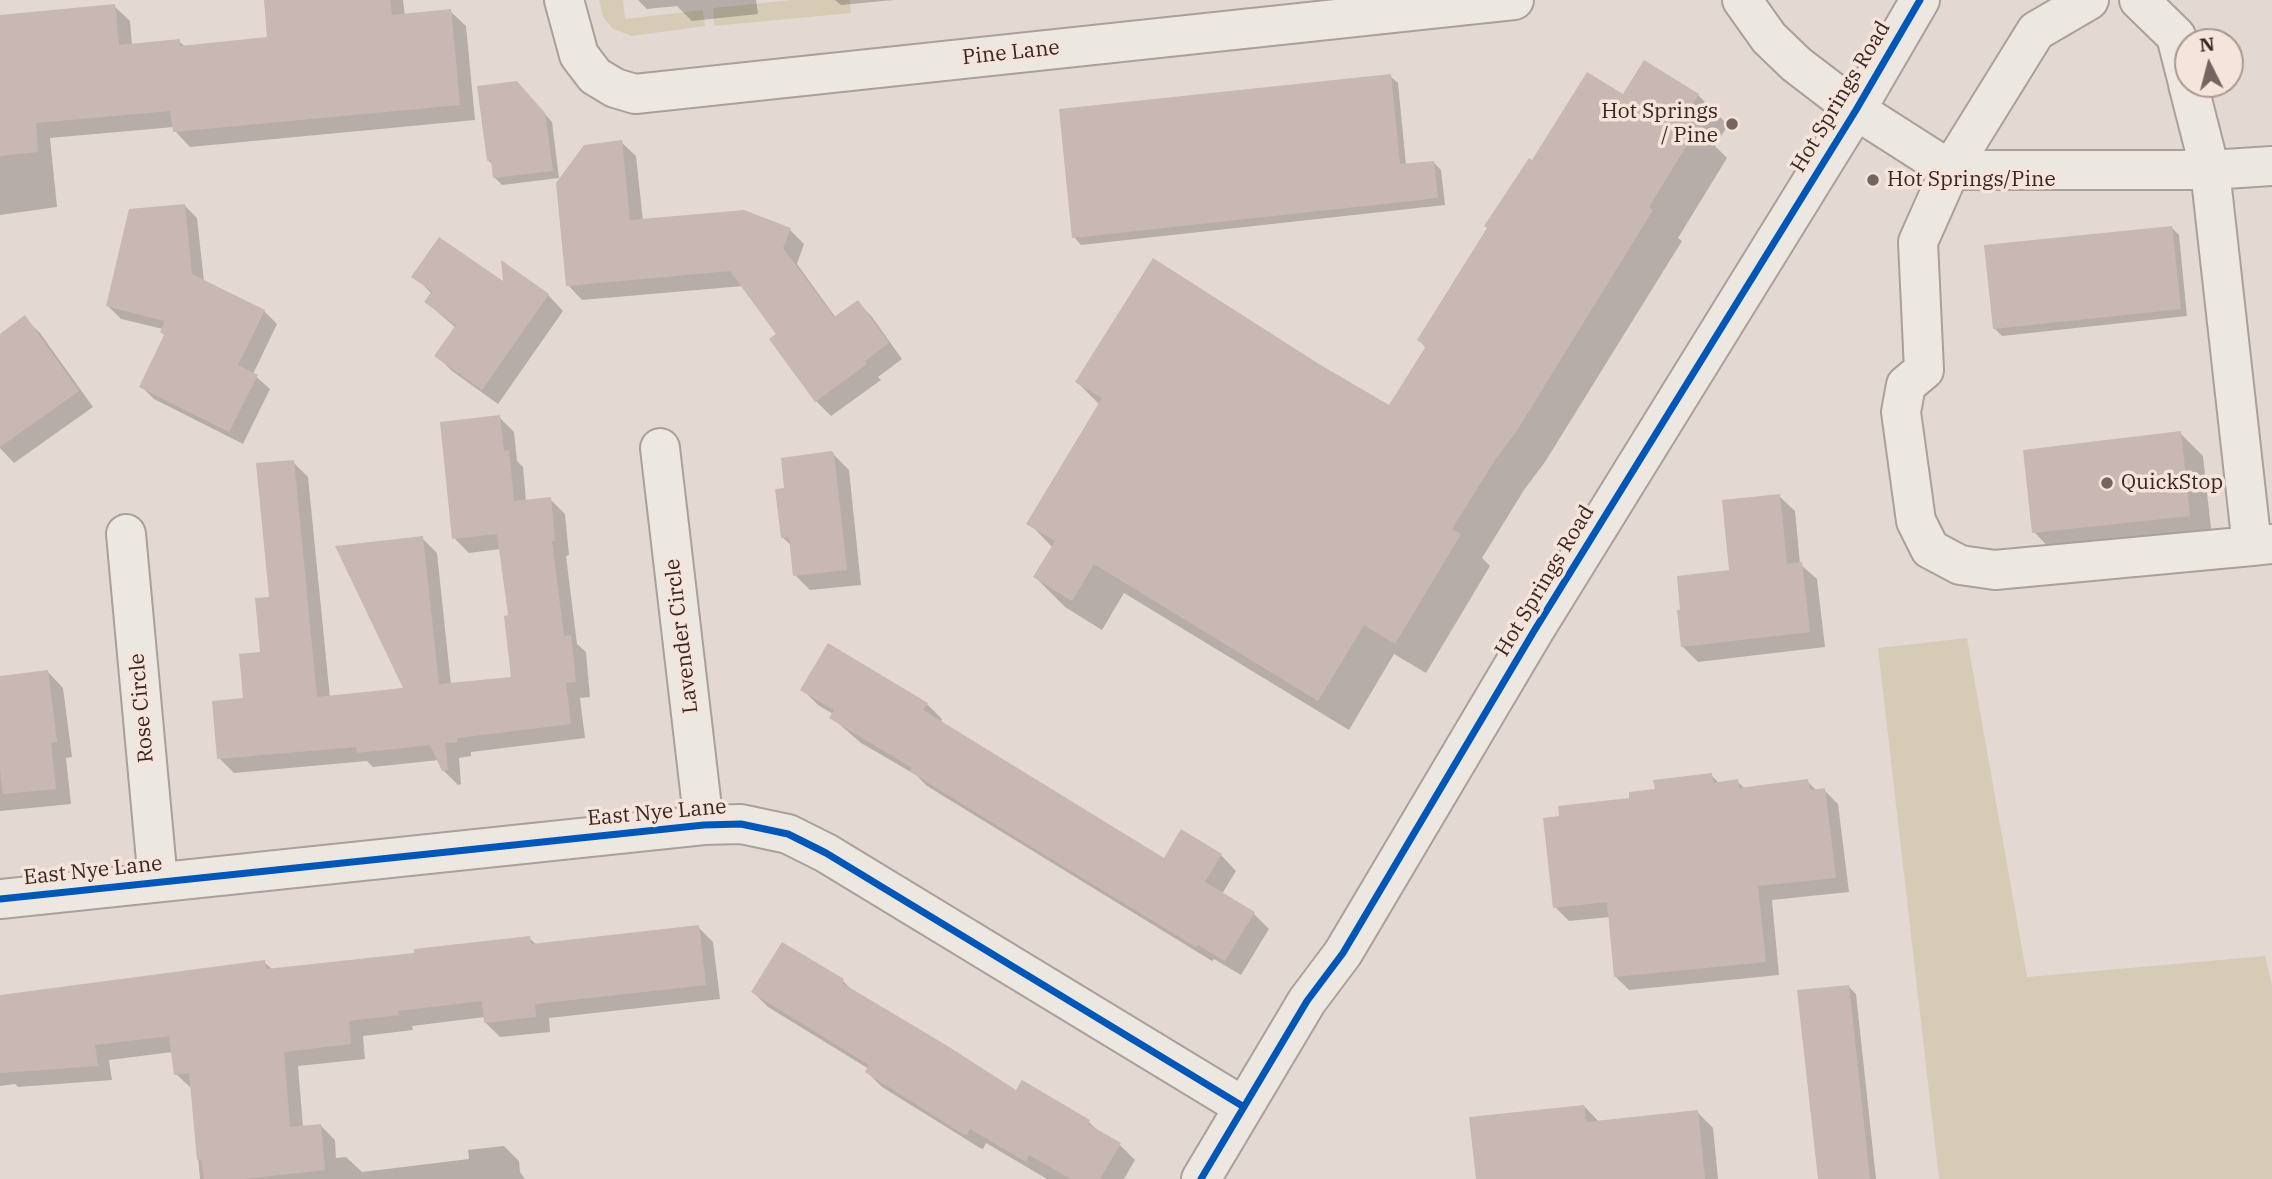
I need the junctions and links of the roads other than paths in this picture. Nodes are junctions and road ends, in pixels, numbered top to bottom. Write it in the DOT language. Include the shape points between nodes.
graph roads {
  1 [pos="564,0"];
  2 [pos="1514,0"];
  3 [pos="1742,0"];
  4 [pos="1920,0"];
  5 [pos="2089,0"];
  6 [pos="2139,0"];
  7 [pos="2174,34"];
  8 [pos="2192,98"];
  9 [pos="1856,110"];
  10 [pos="2272,166"];
  11 [pos="1950,170"];
  12 [pos="2210,170"];
  13 [pos="660,448"];
  14 [pos="126,534"];
  15 [pos="2262,545"];
  16 [pos="704,825"];
  17 [pos="158,882"];
  18 [pos="0,898"];
  19 [pos="1244,1107"];
  20 [pos="1200,1179"];
  1 -- 2 [label="street, Pine Lane" via="579,55 595,76 635,94"];
  3 -- 9 [label="street" via="1769,38"];
  4 -- 9 [label="street, Hot Springs Road"];
  5 -- 11 [label="street" via="2036,31"];
  6 -- 7 [label="street"];
  8 -- 12 [label="street"];
  9 -- 11 [label="street"];
  9 -- 19 [label="street, Hot Springs Road" via="1534,631 1343,953 1307,1000"];
  10 -- 12 [label="street"];
  11 -- 12 [label="street"];
  11 -- 15 [label="street" via="1918,242 1924,370 1906,385 1901,412 1916,521 1930,549 1960,565 1995,570"];
  12 -- 15 [label="street"];
  13 -- 16 [label="street, Lavender Circle"];
  14 -- 17 [label="street, Rose Circle"];
  16 -- 17 [label="street, East Nye Lane"];
  16 -- 19 [label="street, East Nye Lane" via="741,824 788,834 827,853"];
  17 -- 18 [label="street, East Nye Lane"];
  19 -- 20 [label="street, Hot Springs Road"];
}
